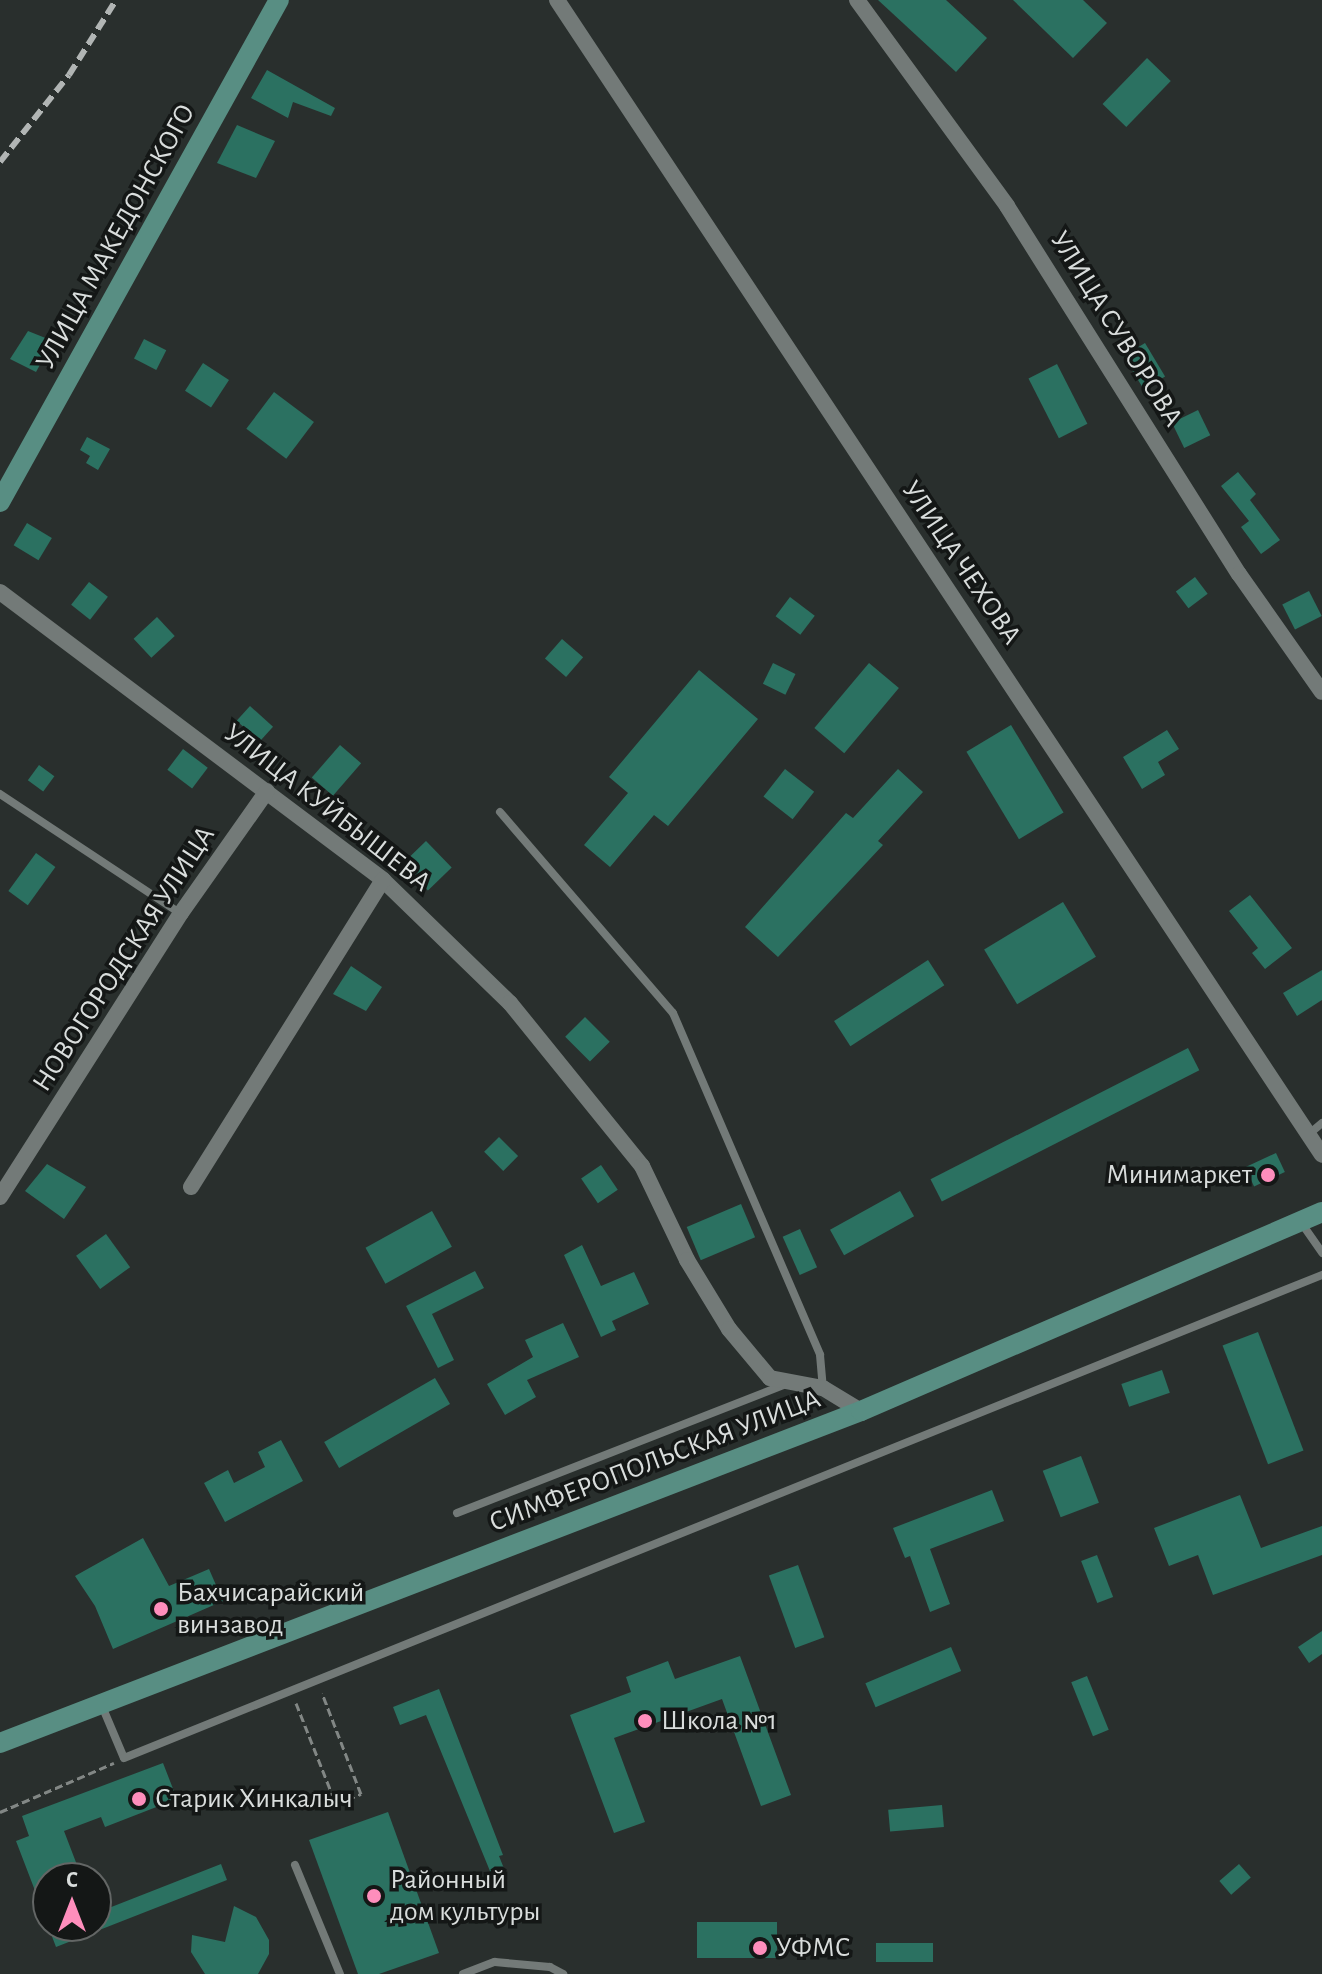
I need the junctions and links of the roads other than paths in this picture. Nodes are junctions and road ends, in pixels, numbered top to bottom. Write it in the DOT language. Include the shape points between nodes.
graph roads {
  1 [pos="279,0"];
  2 [pos="557,0"];
  3 [pos="857,0"];
  4 [pos="0,502"];
  5 [pos="0,592"];
  6 [pos="1322,692"];
  7 [pos="267,791"];
  8 [pos="0,794"];
  9 [pos="500,812"];
  10 [pos="383,880"];
  11 [pos="181,913"];
  12 [pos="1322,1123"];
  13 [pos="1309,1135"];
  14 [pos="1322,1155"];
  15 [pos="191,1187"];
  16 [pos="0,1197"];
  17 [pos="1322,1212"];
  18 [pos="1300,1221"];
  19 [pos="1322,1253"];
  20 [pos="1322,1275"];
  21 [pos="792,1382"];
  22 [pos="823,1388"];
  23 [pos="861,1411"];
  24 [pos="457,1513"];
  25 [pos="101,1705"];
  26 [pos="0,1743"];
  27 [pos="295,1865"];
  28 [pos="340,1974"];
  29 [pos="463,1974"];
  30 [pos="563,1974"];
  1 -- 4 [label="main road, УЛИЦА МАКЕДОНСКОГО"];
  2 -- 13 [label="street, УЛИЦА ЧЕХОВА"];
  3 -- 6 [label="street, УЛИЦА СУВОРОВА" via="1007,206 1239,574"];
  5 -- 7 [label="street, УЛИЦА КУЙБЫШЕВА"];
  7 -- 10 [label="street, УЛИЦА КУЙБЫШЕВА"];
  7 -- 11 [label="street, НОВОГОРОДСКАЯ УЛИЦА"];
  8 -- 11 [label="lane"];
  9 -- 22 [label="lane" via="673,1013 820,1355"];
  10 -- 15 [label="street"];
  10 -- 21 [label="street, УЛИЦА КУЙБЫШЕВА" via="510,1003 568,1073 642,1166 687,1260 729,1329 770,1378"];
  11 -- 16 [label="street, НОВОГОРОДСКАЯ УЛИЦА"];
  12 -- 13 [label="lane"];
  13 -- 14 [label="street, УЛИЦА ЧЕХОВА"];
  17 -- 18 [label="main road, СИМФЕРОПОЛЬСКАЯ УЛИЦА"];
  18 -- 19 [label="lane"];
  18 -- 23 [label="main road, СИМФЕРОПОЛЬСКАЯ УЛИЦА"];
  20 -- 25 [label="lane" via="124,1758"];
  21 -- 22 [label="street, УЛИЦА КУЙБЫШЕВА"];
  21 -- 24 [label="lane"];
  22 -- 23 [label="street, УЛИЦА КУЙБЫШЕВА"];
  23 -- 25 [label="main road, СИМФЕРОПОЛЬСКАЯ УЛИЦА"];
  25 -- 26 [label="main road, СИМФЕРОПОЛЬСКАЯ УЛИЦА"];
  27 -- 28 [label="lane"];
  29 -- 30 [label="lane" via="495,1962 550,1967"];
}
